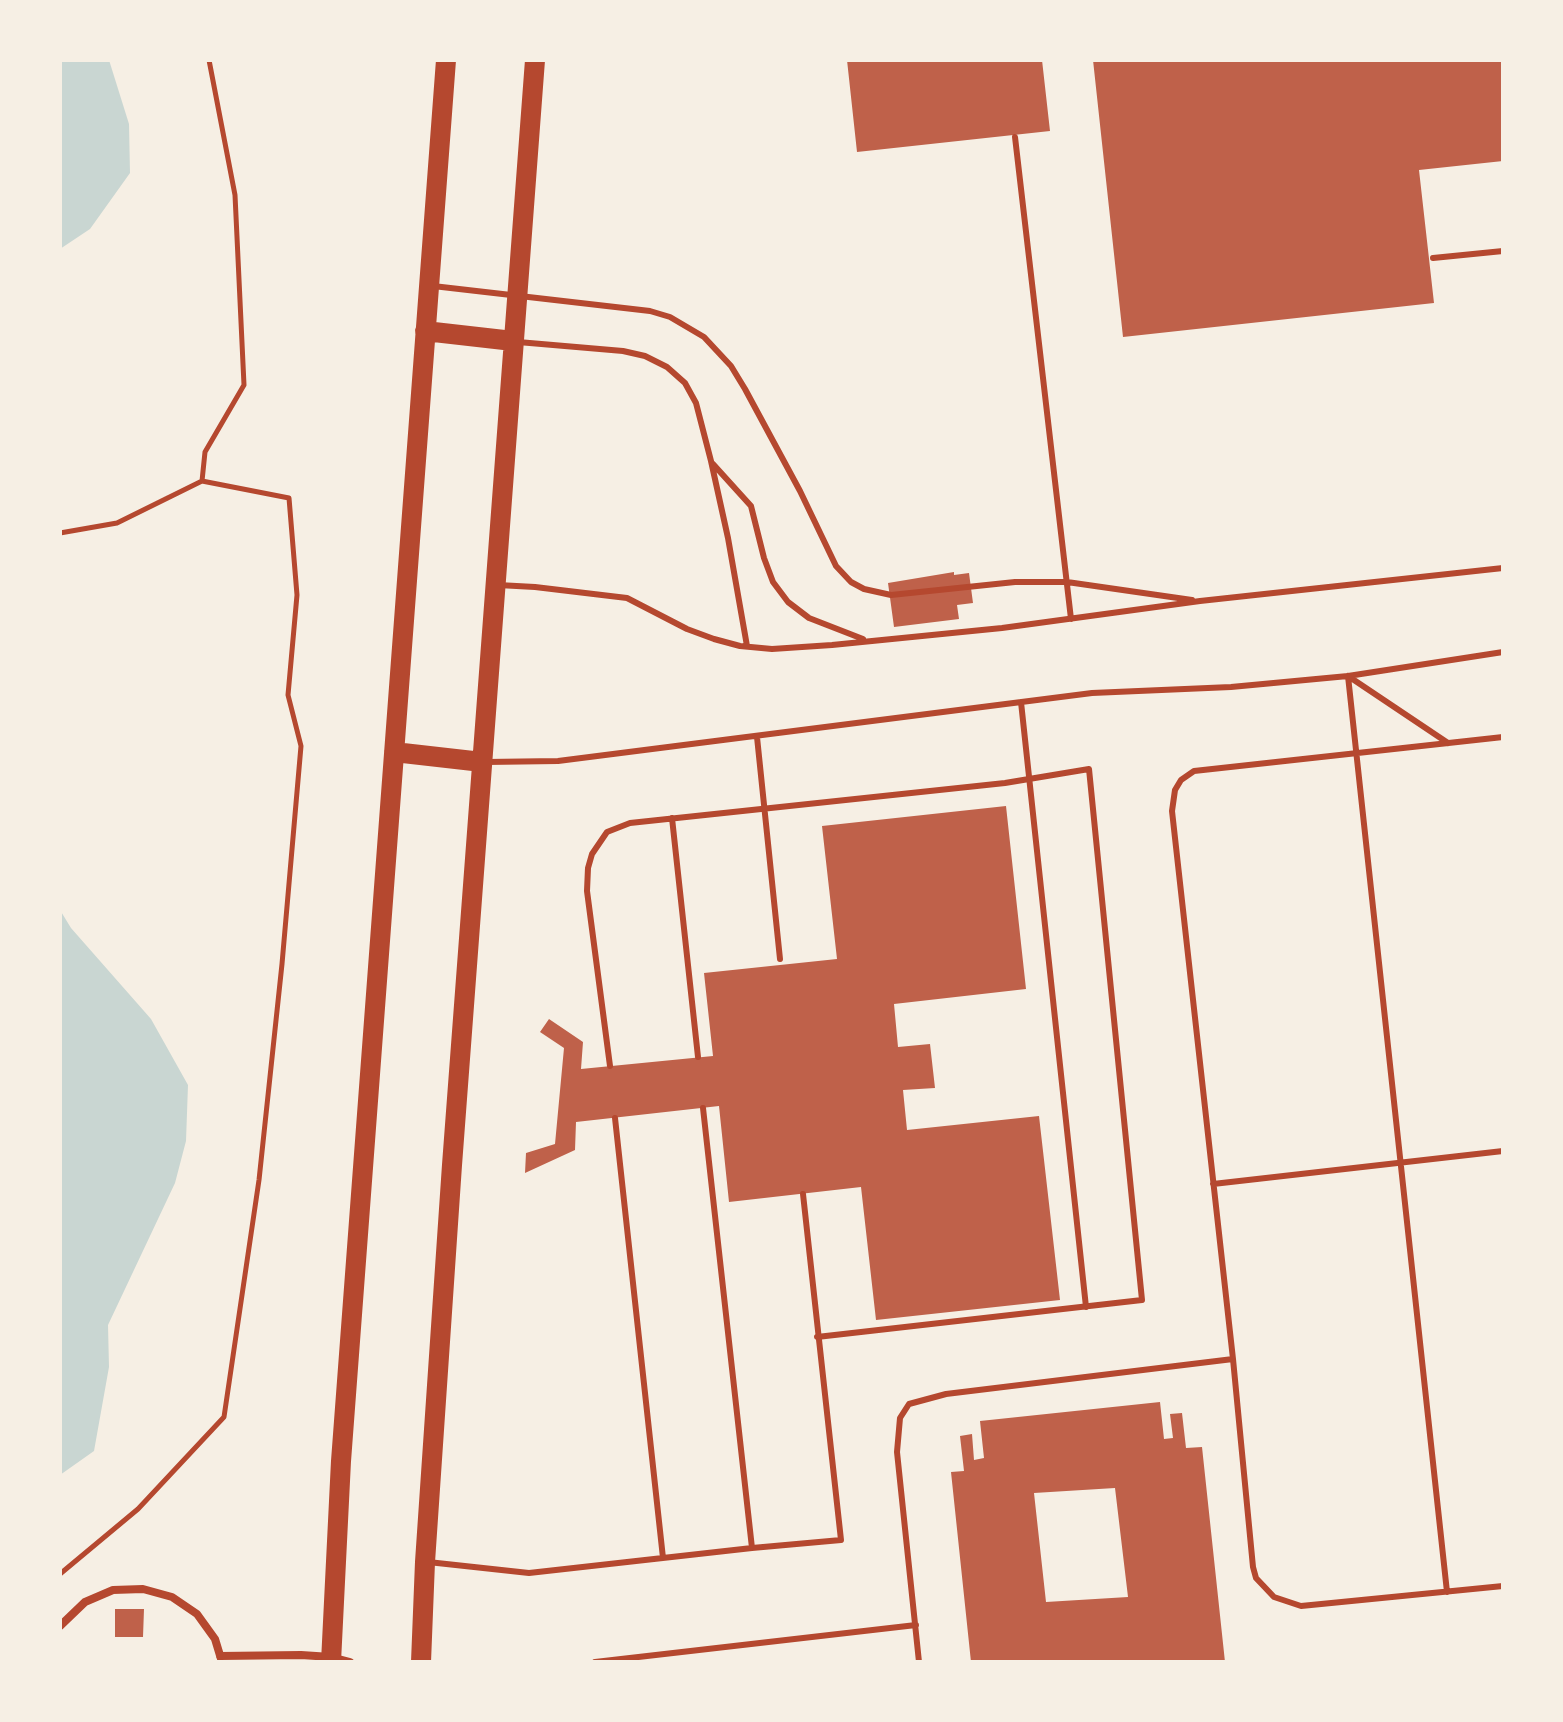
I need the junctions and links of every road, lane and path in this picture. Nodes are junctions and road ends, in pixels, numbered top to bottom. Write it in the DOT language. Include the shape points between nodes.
graph roads {
  1 [pos="209,60"];
  2 [pos="446,60"];
  3 [pos="535,60"];
  4 [pos="1015,137"];
  5 [pos="1503,251"];
  6 [pos="1433,258"];
  7 [pos="429,286"];
  8 [pos="517,295"];
  9 [pos="425,331"];
  10 [pos="513,341"];
  11 [pos="711,461"];
  12 [pos="202,481"];
  13 [pos="60,533"];
  14 [pos="1503,568"];
  15 [pos="1067,582"];
  16 [pos="495,585"];
  17 [pos="1200,601"];
  18 [pos="1071,619"];
  19 [pos="866,641"];
  20 [pos="747,646"];
  21 [pos="1503,652"];
  22 [pos="1348,676"];
  23 [pos="1021,702"];
  24 [pos="757,737"];
  25 [pos="1503,737"];
  26 [pos="1449,743"];
  27 [pos="394,752"];
  28 [pos="1355,752"];
  29 [pos="482,762"];
  30 [pos="1028,778"];
  31 [pos="764,809"];
  32 [pos="672,818"];
  33 [pos="780,959"];
  34 [pos="698,1057"];
  35 [pos="610,1066"];
  36 [pos="703,1108"];
  37 [pos="615,1118"];
  38 [pos="1503,1151"];
  39 [pos="1400,1162"];
  40 [pos="1213,1184"];
  41 [pos="803,1194"];
  42 [pos="1086,1307"];
  43 [pos="817,1337"];
  44 [pos="1233,1359"];
  45 [pos="752,1548"];
  46 [pos="663,1558"];
  47 [pos="425,1562"];
  48 [pos="60,1574"];
  49 [pos="1503,1586"];
  50 [pos="1447,1592"];
  51 [pos="916,1625"];
  52 [pos="60,1626"];
  53 [pos="702,1650"];
  54 [pos="221,1659"];
  55 [pos="337,1660"];
  56 [pos="421,1662"];
  57 [pos="595,1662"];
  58 [pos="703,1662"];
  59 [pos="919,1662"];
  1 -- 12 [label="path" via="235,195 244,385 205,452"];
  2 -- 7 [label="main road"];
  3 -- 8 [label="main road"];
  4 -- 15 [label="lane"];
  5 -- 6 [label="lane"];
  7 -- 8 [label="lane"];
  7 -- 9 [label="main road"];
  8 -- 10 [label="main road"];
  8 -- 15 [label="lane" via="650,311 704,337 731,366 758,411 836,566 864,589 891,595"];
  9 -- 10 [label="main road"];
  9 -- 27 [label="main road"];
  10 -- 11 [label="lane" via="623,351 667,367 696,403"];
  10 -- 16 [label="main road"];
  11 -- 19 [label="lane" via="751,506 773,582 788,602 809,618"];
  11 -- 20 [label="lane"];
  12 -- 13 [label="path" via="117,523"];
  12 -- 48 [label="path" via="289,498 297,595 288,695 301,746 259,1180 224,1417 138,1509"];
  14 -- 17 [label="lane"];
  15 -- 17 [label="lane"];
  15 -- 18 [label="lane"];
  16 -- 20 [label="lane" via="627,598 687,629"];
  16 -- 29 [label="main road"];
  17 -- 18 [label="lane"];
  18 -- 19 [label="lane"];
  19 -- 20 [label="lane"];
  21 -- 22 [label="lane"];
  22 -- 23 [label="lane"];
  22 -- 26 [label="lane"];
  22 -- 28 [label="lane"];
  23 -- 24 [label="lane"];
  23 -- 30 [label="lane"];
  24 -- 29 [label="lane" via="558,761"];
  24 -- 31 [label="lane"];
  25 -- 26 [label="lane"];
  26 -- 28 [label="lane"];
  27 -- 29 [label="main road"];
  27 -- 55 [label="main road" via="342,1446"];
  28 -- 39 [label="lane"];
  28 -- 40 [label="lane" via="1194,771 1181,780 1172,799"];
  29 -- 47 [label="main road"];
  30 -- 31 [label="lane"];
  30 -- 42 [label="lane"];
  30 -- 42 [label="lane" via="1089,769 1142,1300"];
  31 -- 32 [label="lane"];
  31 -- 33 [label="lane"];
  32 -- 34 [label="lane"];
  32 -- 35 [label="lane" via="607,832 588,868"];
  36 -- 45 [label="lane"];
  37 -- 46 [label="lane"];
  38 -- 39 [label="lane"];
  39 -- 40 [label="lane"];
  39 -- 50 [label="lane"];
  40 -- 44 [label="lane"];
  41 -- 43 [label="lane"];
  42 -- 43 [label="lane"];
  43 -- 45 [label="lane" via="841,1540"];
  44 -- 50 [label="lane" via="1253,1567 1266,1591 1301,1606"];
  44 -- 51 [label="lane" via="946,1394 909,1404 900,1418 897,1452"];
  45 -- 46 [label="lane"];
  46 -- 47 [label="lane" via="529,1573"];
  47 -- 56 [label="main road"];
  49 -- 50 [label="lane"];
  51 -- 53 [label="lane"];
  51 -- 59 [label="lane"];
  52 -- 54 [label="street" via="85,1602 113,1590 143,1589 172,1597 197,1614 215,1639"];
  53 -- 57 [label="lane"];
  53 -- 58 [label="lane"];
  54 -- 55 [label="street"];
}
